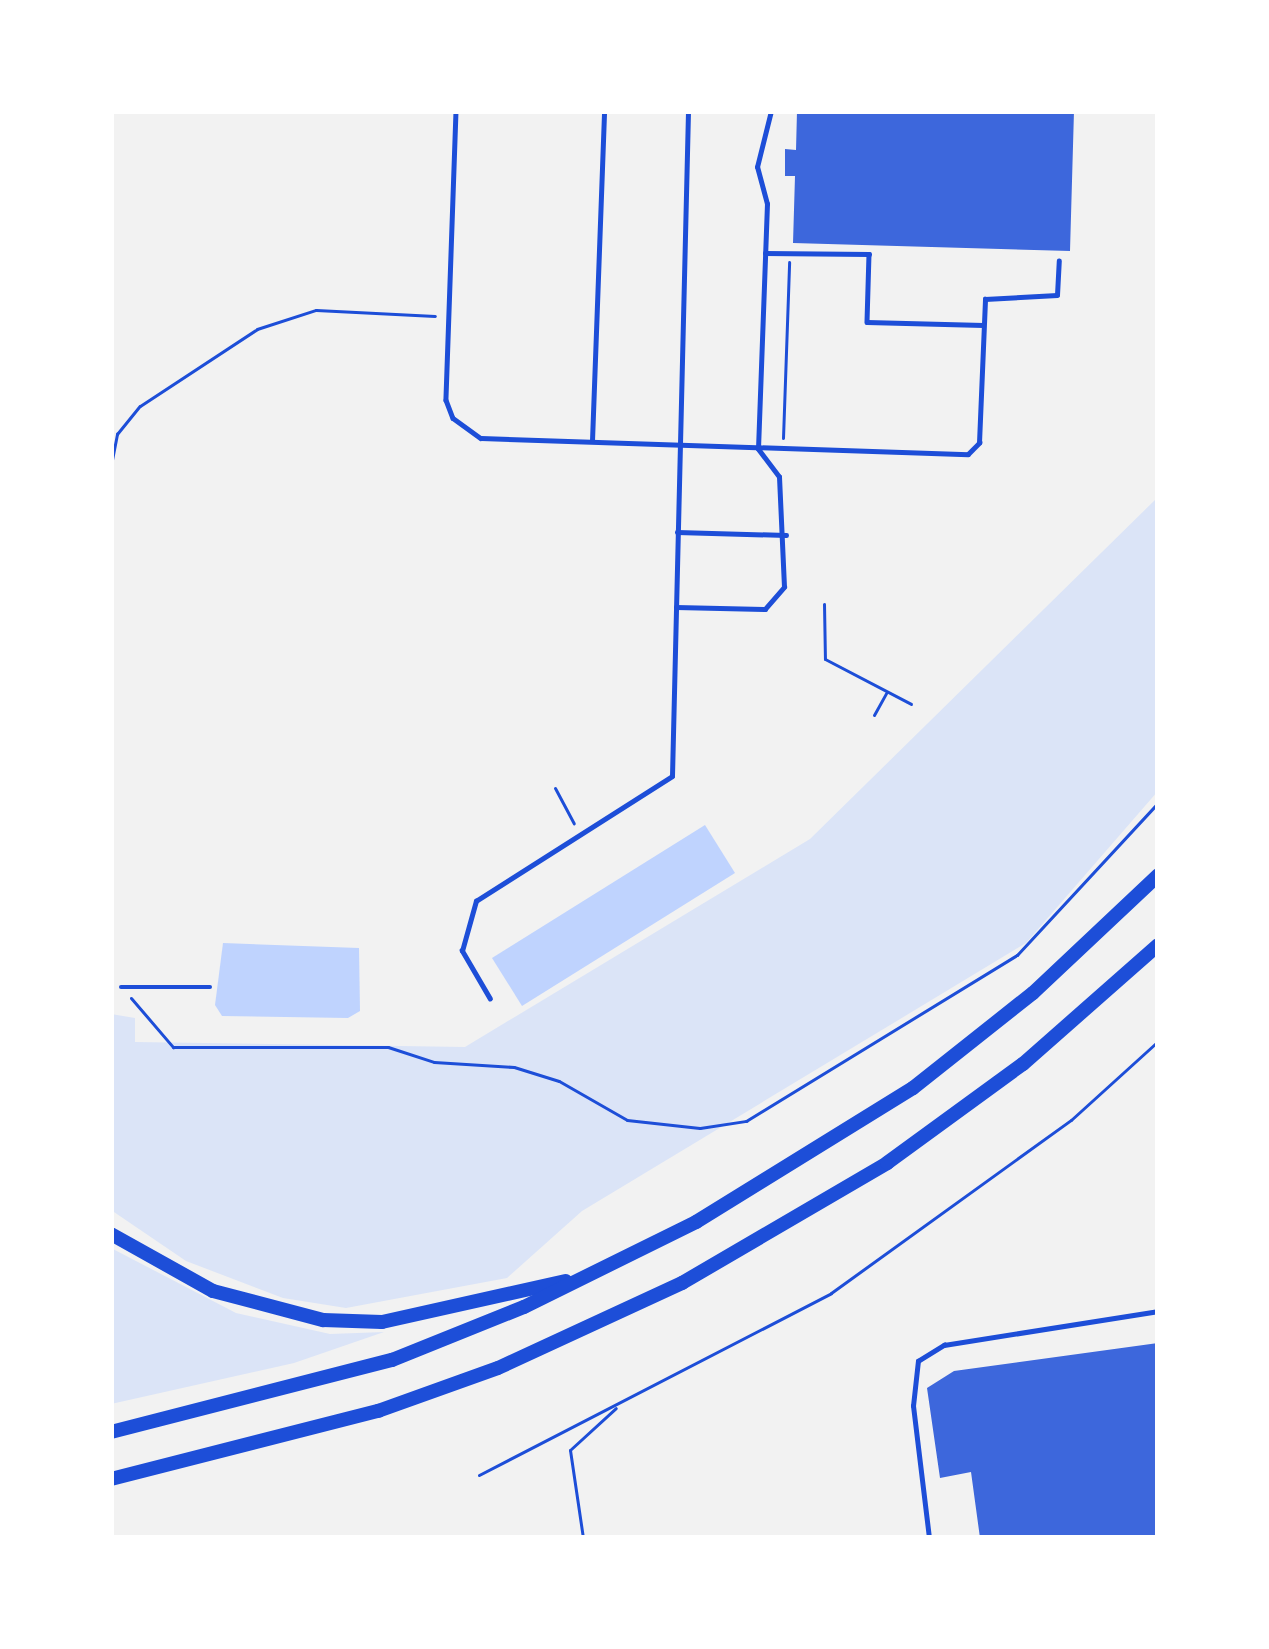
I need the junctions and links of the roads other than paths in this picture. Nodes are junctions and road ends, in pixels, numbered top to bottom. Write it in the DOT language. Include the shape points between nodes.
graph roads {
  1 [pos="456,111"];
  2 [pos="604,111"];
  3 [pos="688,111"];
  4 [pos="771,111"];
  5 [pos="766,253"];
  6 [pos="1059,261"];
  7 [pos="983,325"];
  8 [pos="592,442"];
  9 [pos="676,446"];
  10 [pos="758,448"];
  11 [pos="675,532"];
  12 [pos="786,535"];
  13 [pos="674,608"];
  14 [pos="1158,875"];
  15 [pos="1158,945"];
  16 [pos="121,987"];
  17 [pos="210,987"];
  18 [pos="490,998"];
  19 [pos="111,1234"];
  20 [pos="593,1274"];
  21 [pos="1158,1311"];
  22 [pos="111,1432"];
  23 [pos="111,1479"];
  24 [pos="929,1538"];
  1 -- 8 [label="lane" via="446,400 468,432"];
  2 -- 8 [label="lane"];
  3 -- 9 [label="lane"];
  4 -- 5 [label="lane" via="757,167 766,189"];
  5 -- 7 [label="lane" via="868,254 867,322"];
  5 -- 10 [label="lane"];
  6 -- 7 [label="lane" via="1057,295 987,294"];
  7 -- 10 [label="lane" via="979,443 968,454"];
  8 -- 9 [label="lane"];
  9 -- 10 [label="lane"];
  9 -- 11 [label="lane"];
  10 -- 12 [label="lane" via="779,477"];
  11 -- 12 [label="lane"];
  11 -- 13 [label="lane"];
  12 -- 13 [label="lane" via="784,587 765,609"];
  13 -- 18 [label="lane" via="672,776 476,901 462,951"];
  14 -- 20 [label="highway" via="991,1029 913,1088 764,1184"];
  15 -- 23 [label="highway" via="1023,1064 887,1163 682,1283 498,1368 378,1411"];
  16 -- 17 [label="lane"];
  19 -- 20 [label="highway" via="213,1291 323,1320 382,1322"];
  20 -- 22 [label="highway" via="392,1360"];
  21 -- 24 [label="lane" via="944,1345 918,1360 913,1406"];
}
